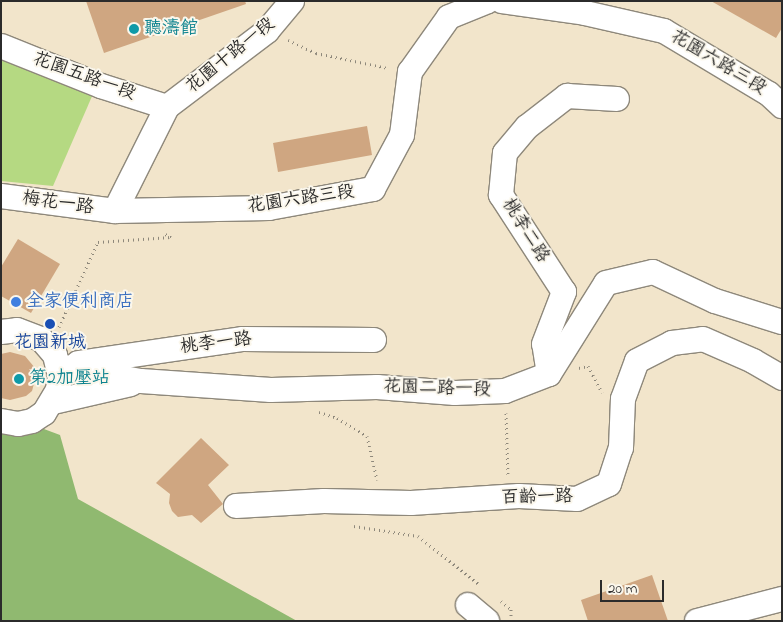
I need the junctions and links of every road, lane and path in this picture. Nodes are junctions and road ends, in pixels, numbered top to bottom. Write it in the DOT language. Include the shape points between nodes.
graph roads {
  1 [pos="292,1"];
  2 [pos="488,1"];
  3 [pos="502,1"];
  4 [pos="267,31"];
  5 [pos="1,46"];
  6 [pos="410,72"];
  7 [pos="616,99"];
  8 [pos="782,106"];
  9 [pos="167,107"];
  10 [pos="1,196"];
  11 [pos="114,211"];
  12 [pos="155,230"];
  13 [pos="1,315"];
  14 [pos="782,322"];
  15 [pos="1,332"];
  16 [pos="29,335"];
  17 [pos="374,340"];
  18 [pos="54,357"];
  19 [pos="549,374"];
  20 [pos="782,378"];
  21 [pos="141,381"];
  22 [pos="605,398"];
  23 [pos="53,402"];
  24 [pos="506,403"];
  25 [pos="313,410"];
  26 [pos="2,421"];
  27 [pos="508,477"];
  28 [pos="348,502"];
  29 [pos="380,502"];
  30 [pos="236,506"];
  31 [pos="488,590"];
  32 [pos="495,596"];
  33 [pos="782,599"];
  34 [pos="468,605"];
  35 [pos="487,621"];
  36 [pos="511,621"];
  37 [pos="697,621"];
  1 -- 4 [label="street, 花園十路一段"];
  2 -- 6 [label="street, 花園六路三段" via="449,17"];
  3 -- 8 [label="street, 花園六路三段" via="585,13 664,31 769,94"];
  4 -- 6 [label="path" via="316,53"];
  4 -- 9 [label="street, 花園十路一段"];
  5 -- 9 [label="street, 花園五路一段" via="101,86"];
  6 -- 11 [label="street, 花園六路三段" via="402,135 373,189 269,208"];
  7 -- 19 [label="street, 桃李二路" via="567,96 527,127 505,153 501,195 564,292 544,344"];
  9 -- 11 [label="street"];
  10 -- 11 [label="street, 梅花一路"];
  12 -- 18 [label="path" via="171,237 98,242"];
  13 -- 16 [label="street"];
  14 -- 19 [label="street" via="715,301 652,272 643,274 606,283"];
  15 -- 16 [label="street" via="17,330"];
  16 -- 18 [label="street" via="41,339"];
  17 -- 18 [label="street, 桃李一路" via="243,339"];
  18 -- 21 [label="street, 花園二路一段"];
  18 -- 23 [label="street" via="58,390"];
  19 -- 21 [label="street, 花園二路一段" via="505,391 455,393 377,387 271,390"];
  19 -- 22 [label="path" via="588,366"];
  20 -- 29 [label="street, 百齡一路" via="703,339 672,343 637,361 623,399 621,448 609,484 577,499 519,496"];
  21 -- 23 [label="street"];
  23 -- 26 [label="street" via="32,421 18,424"];
  24 -- 27 [label="path"];
  25 -- 29 [label="path" via="337,418 367,436"];
  28 -- 29 [label="street, 百齡一路"];
  28 -- 30 [label="street, 百齡一路"];
  28 -- 31 [label="path" via="346,525 418,536"];
  32 -- 36 [label="path" via="511,608"];
  33 -- 37 [label="street"];
  34 -- 35 [label="street"];
}
